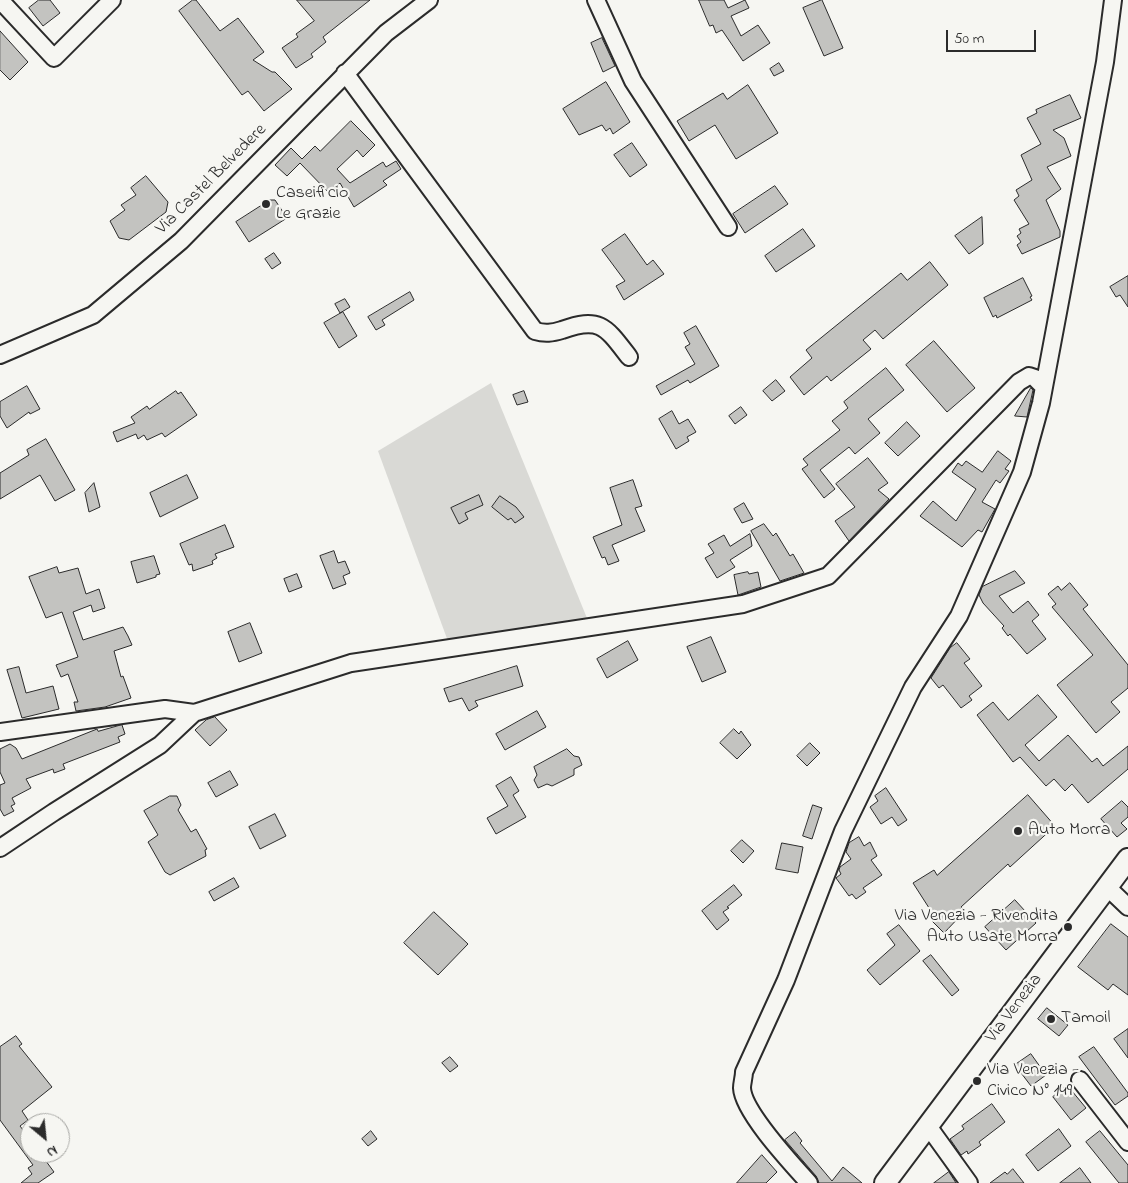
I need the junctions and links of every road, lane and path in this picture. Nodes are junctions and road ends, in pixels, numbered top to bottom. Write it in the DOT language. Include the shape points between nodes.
graph roads {
  1 [pos="0,0"];
  2 [pos="112,0"];
  3 [pos="429,0"];
  4 [pos="596,0"];
  5 [pos="1113,0"];
  6 [pos="345,73"];
  7 [pos="728,227"];
  8 [pos="0,355"];
  9 [pos="629,356"];
  10 [pos="1044,387"];
  11 [pos="194,713"];
  12 [pos="0,732"];
  13 [pos="0,848"];
  14 [pos="1128,859"];
  15 [pos="1107,887"];
  16 [pos="1128,906"];
  17 [pos="1080,1080"];
  18 [pos="928,1126"];
  19 [pos="1128,1142"];
  20 [pos="809,1183"];
  21 [pos="885,1183"];
  22 [pos="969,1183"];
  1 -- 2 [label="street" via="54,58"];
  3 -- 6 [label="street, Via Castel Belvedere" via="386,33"];
  4 -- 7 [label="street" via="633,81"];
  5 -- 10 [label="street" via="1105,62"];
  6 -- 8 [label="street, Via Castel Belvedere" via="193,230 92,315"];
  6 -- 9 [label="street" via="535,332 544,334 582,322 592,323 612,334"];
  10 -- 11 [label="street" via="1030,376 1019,382 828,576 743,604 351,663"];
  10 -- 20 [label="street" via="1022,472 959,616 913,687 843,831 786,980 744,1072 742,1088 745,1099 779,1149"];
  11 -- 12 [label="street" via="166,709"];
  11 -- 13 [label="street" via="160,745"];
  14 -- 15 [label="main road, Via Venezia"];
  15 -- 16 [label="street"];
  15 -- 18 [label="main road, Via Venezia"];
  17 -- 19 [label="street"];
  18 -- 21 [label="main road, Via Venezia"];
  18 -- 22 [label="street"];
}
